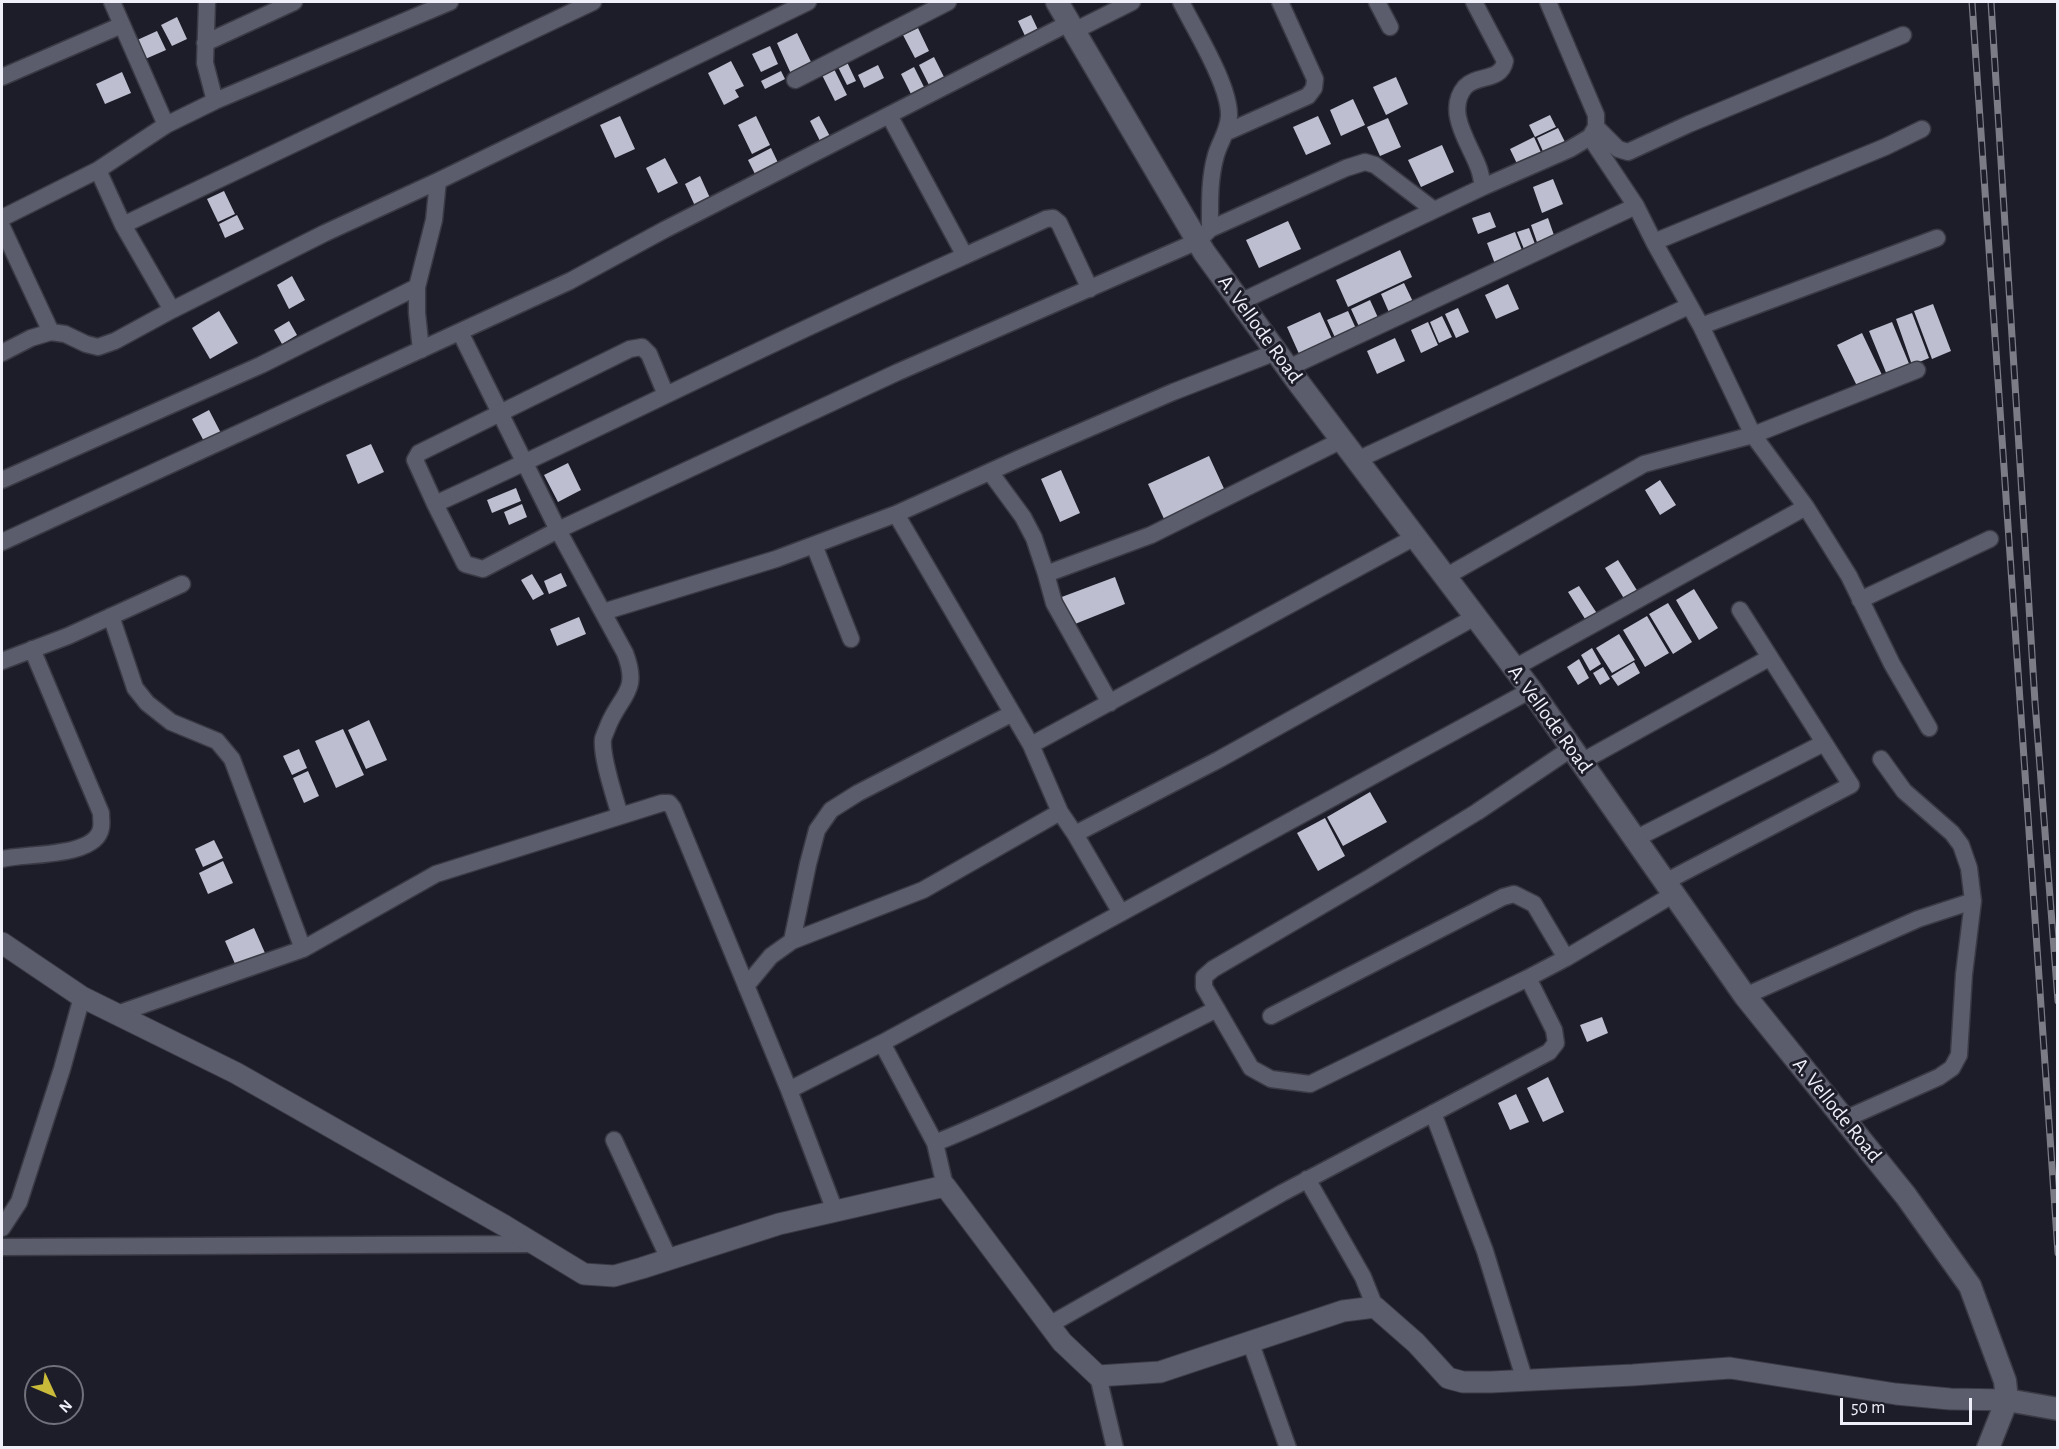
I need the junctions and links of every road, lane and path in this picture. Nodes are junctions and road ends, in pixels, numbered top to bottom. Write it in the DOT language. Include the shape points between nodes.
graph roads {
  1 [pos="112,2"];
  2 [pos="207,2"];
  3 [pos="294,2"];
  4 [pos="450,2"];
  5 [pos="593,2"];
  6 [pos="808,2"];
  7 [pos="948,2"];
  8 [pos="1057,2"];
  9 [pos="1132,2"];
  10 [pos="1181,2"];
  11 [pos="1280,2"];
  12 [pos="1377,2"];
  13 [pos="1474,2"];
  14 [pos="1548,2"];
  15 [pos="122,25"];
  16 [pos="1071,27"];
  17 [pos="1390,27"];
  18 [pos="1903,35"];
  19 [pos="205,44"];
  20 [pos="2,77"];
  21 [pos="795,80"];
  22 [pos="215,101"];
  23 [pos="889,115"];
  24 [pos="166,125"];
  25 [pos="1922,129"];
  26 [pos="1227,132"];
  27 [pos="1593,132"];
  28 [pos="98,170"];
  29 [pos="438,181"];
  30 [pos="1483,187"];
  31 [pos="1636,206"];
  32 [pos="1434,210"];
  33 [pos="2,218"];
  34 [pos="123,225"];
  35 [pos="2,226"];
  36 [pos="1204,235"];
  37 [pos="1937,238"];
  38 [pos="1654,242"];
  39 [pos="965,256"];
  40 [pos="417,287"];
  41 [pos="1090,289"];
  42 [pos="1240,302"];
  43 [pos="1689,306"];
  44 [pos="172,310"];
  45 [pos="1701,326"];
  46 [pos="51,332"];
  47 [pos="460,332"];
  48 [pos="421,350"];
  49 [pos="2,353"];
  50 [pos="1282,360"];
  51 [pos="1917,370"];
  52 [pos="666,395"];
  53 [pos="500,413"];
  54 [pos="1753,435"];
  55 [pos="1342,440"];
  56 [pos="1357,460"];
  57 [pos="525,463"];
  58 [pos="990,472"];
  59 [pos="2,480"];
  60 [pos="435,504"];
  61 [pos="1806,507"];
  62 [pos="896,514"];
  63 [pos="558,530"];
  64 [pos="1415,537"];
  65 [pos="1990,538"];
  66 [pos="2,542"];
  67 [pos="814,545"];
  68 [pos="1046,574"];
  69 [pos="1445,577"];
  70 [pos="182,584"];
  71 [pos="1860,600"];
  72 [pos="1740,610"];
  73 [pos="603,612"];
  74 [pos="111,616"];
  75 [pos="1475,617"];
  76 [pos="851,639"];
  77 [pos="32,650"];
  78 [pos="1769,658"];
  79 [pos="2,661"];
  80 [pos="1514,668"];
  81 [pos="1531,690"];
  82 [pos="1110,703"];
  83 [pos="1011,714"];
  84 [pos="1929,728"];
  85 [pos="1824,743"];
  86 [pos="1031,745"];
  87 [pos="1576,755"];
  88 [pos="1881,759"];
  89 [pos="1060,812"];
  90 [pos="620,816"];
  91 [pos="1075,834"];
  92 [pos="1635,839"];
  93 [pos="2,859"];
  94 [pos="1670,888"];
  95 [pos="1973,902"];
  96 [pos="1121,913"];
  97 [pos="792,941"];
  98 [pos="2,943"];
  99 [pos="303,949"];
  100 [pos="1566,958"];
  101 [pos="1528,978"];
  102 [pos="746,986"];
  103 [pos="1745,996"];
  104 [pos="82,997"];
  105 [pos="1217,1009"];
  106 [pos="117,1014"];
  107 [pos="1271,1016"];
  108 [pos="882,1043"];
  109 [pos="789,1090"];
  110 [pos="1433,1113"];
  111 [pos="1845,1119"];
  112 [pos="614,1140"];
  113 [pos="935,1143"];
  114 [pos="1308,1179"];
  115 [pos="945,1186"];
  116 [pos="835,1211"];
  117 [pos="2,1228"];
  118 [pos="536,1244"];
  119 [pos="2,1247"];
  120 [pos="669,1259"];
  121 [pos="1375,1307"];
  122 [pos="1049,1326"];
  123 [pos="1250,1341"];
  124 [pos="1098,1376"];
  125 [pos="1525,1381"];
  126 [pos="2007,1400"];
  127 [pos="2054,1409"];
  128 [pos="1115,1448"];
  129 [pos="1288,1448"];
  130 [pos="1988,1448"];
  1 -- 15 [label="street"];
  2 -- 19 [label="street"];
  3 -- 19 [label="street"];
  4 -- 22 [label="street"];
  5 -- 34 [label="street"];
  6 -- 29 [label="street"];
  7 -- 21 [label="street"];
  8 -- 16 [label="main road, A. Vellode Road"];
  9 -- 16 [label="street"];
  10 -- 26 [label="street" via="1223,87 1229,113"];
  11 -- 26 [label="street" via="1316,79 1314,88 1308,96"];
  12 -- 17 [label="street"];
  13 -- 30 [label="street" via="1505,61 1500,73 1471,83 1458,100 1464,136"];
  14 -- 27 [label="street" via="1596,115"];
  15 -- 20 [label="street"];
  15 -- 24 [label="street"];
  16 -- 23 [label="street"];
  16 -- 36 [label="main road, A. Vellode Road"];
  18 -- 27 [label="street" via="1628,152"];
  19 -- 22 [label="street" via="205,63"];
  22 -- 24 [label="street"];
  23 -- 39 [label="street"];
  23 -- 47 [label="street" via="570,281"];
  24 -- 28 [label="street"];
  25 -- 38 [label="street"];
  26 -- 36 [label="street" via="1211,175"];
  27 -- 30 [label="street" via="1570,149"];
  27 -- 31 [label="street"];
  28 -- 33 [label="street"];
  28 -- 34 [label="street"];
  29 -- 40 [label="street" via="434,220"];
  29 -- 44 [label="street"];
  30 -- 32 [label="street"];
  31 -- 38 [label="street"];
  31 -- 50 [label="street"];
  32 -- 36 [label="street" via="1375,165 1365,162"];
  32 -- 42 [label="street"];
  34 -- 44 [label="street"];
  35 -- 46 [label="street"];
  36 -- 41 [label="street"];
  36 -- 42 [label="main road, A. Vellode Road"];
  37 -- 45 [label="street"];
  38 -- 43 [label="street"];
  39 -- 41 [label="street" via="1053,218 1059,223"];
  39 -- 52 [label="street"];
  40 -- 48 [label="street"];
  40 -- 59 [label="street" via="261,365"];
  41 -- 63 [label="street" via="898,372"];
  42 -- 50 [label="main road, A. Vellode Road"];
  43 -- 45 [label="street"];
  43 -- 56 [label="street"];
  44 -- 46 [label="street" via="98,347"];
  45 -- 54 [label="street"];
  46 -- 49 [label="street"];
  47 -- 48 [label="street"];
  47 -- 53 [label="street"];
  48 -- 66 [label="street"];
  50 -- 55 [label="main road, A. Vellode Road"];
  50 -- 58 [label="street" via="1173,393"];
  51 -- 54 [label="street"];
  52 -- 53 [label="street" via="649,354 642,347 630,349"];
  52 -- 57 [label="street"];
  53 -- 57 [label="street"];
  53 -- 60 [label="street" via="418,453 415,460"];
  54 -- 61 [label="street"];
  54 -- 69 [label="street" via="1644,464"];
  55 -- 56 [label="main road, A. Vellode Road"];
  55 -- 68 [label="street" via="1151,535"];
  56 -- 64 [label="main road, A. Vellode Road"];
  57 -- 60 [label="street"];
  57 -- 63 [label="street"];
  58 -- 62 [label="street"];
  58 -- 68 [label="street" via="1023,517"];
  60 -- 63 [label="street" via="465,564 475,568 483,569"];
  61 -- 71 [label="street"];
  61 -- 80 [label="street"];
  62 -- 67 [label="street"];
  62 -- 83 [label="street"];
  63 -- 73 [label="street"];
  64 -- 69 [label="main road, A. Vellode Road"];
  64 -- 82 [label="street"];
  65 -- 71 [label="street"];
  67 -- 73 [label="street"];
  67 -- 76 [label="street"];
  68 -- 82 [label="street" via="1054,603"];
  69 -- 75 [label="main road, A. Vellode Road"];
  70 -- 74 [label="street"];
  71 -- 84 [label="street"];
  72 -- 78 [label="street"];
  73 -- 90 [label="street" via="625,653 631,674 629,690 603,739"];
  74 -- 77 [label="street"];
  74 -- 99 [label="street" via="135,688 147,703 171,722 217,741 232,759"];
  75 -- 80 [label="main road, A. Vellode Road"];
  75 -- 91 [label="street" via="1218,760"];
  77 -- 79 [label="street"];
  77 -- 93 [label="street" via="100,813 101,829 93,843 75,849"];
  78 -- 85 [label="street"];
  78 -- 87 [label="street"];
  80 -- 81 [label="main road, A. Vellode Road"];
  81 -- 87 [label="main road, A. Vellode Road"];
  81 -- 96 [label="street"];
  82 -- 86 [label="street"];
  83 -- 86 [label="street"];
  83 -- 97 [label="street" via="831,810 817,830"];
  85 -- 92 [label="street"];
  85 -- 94 [label="street" via="1851,785"];
  86 -- 89 [label="street"];
  87 -- 92 [label="main road, A. Vellode Road"];
  87 -- 105 [label="street" via="1213,969 1204,977 1204,987"];
  88 -- 95 [label="street" via="1904,791 1940,820 1956,839 1969,868"];
  89 -- 91 [label="street"];
  89 -- 97 [label="street" via="922,890"];
  90 -- 99 [label="street" via="436,874"];
  90 -- 102 [label="street" via="662,803 673,808"];
  91 -- 96 [label="street"];
  92 -- 94 [label="main road, A. Vellode Road"];
  94 -- 100 [label="street"];
  94 -- 103 [label="main road, A. Vellode Road"];
  95 -- 103 [label="street" via="1918,919"];
  95 -- 111 [label="street" via="1959,1055 1952,1068"];
  96 -- 108 [label="street"];
  97 -- 102 [label="street" via="771,956"];
  98 -- 104 [label="street"];
  99 -- 106 [label="street"];
  100 -- 101 [label="street"];
  100 -- 107 [label="street" via="1534,904 1514,894"];
  101 -- 105 [label="street" via="1310,1084 1270,1079 1251,1068"];
  101 -- 110 [label="street" via="1554,1030 1556,1043 1549,1052"];
  102 -- 109 [label="street"];
  103 -- 111 [label="main road, A. Vellode Road"];
  104 -- 106 [label="street"];
  104 -- 117 [label="street" via="18,1202"];
  105 -- 113 [label="street"];
  106 -- 118 [label="street" via="236,1073"];
  108 -- 109 [label="street"];
  108 -- 113 [label="street"];
  109 -- 116 [label="street"];
  110 -- 114 [label="street"];
  110 -- 125 [label="street" via="1485,1251"];
  111 -- 126 [label="main road, A. Vellode Road" via="1970,1286 2005,1381"];
  112 -- 120 [label="street"];
  113 -- 115 [label="street"];
  114 -- 121 [label="street" via="1364,1277"];
  114 -- 122 [label="street"];
  115 -- 116 [label="street"];
  115 -- 122 [label="street"];
  116 -- 120 [label="street" via="779,1224"];
  118 -- 119 [label="street"];
  118 -- 120 [label="street" via="584,1274 614,1275"];
  121 -- 123 [label="street" via="1343,1311"];
  121 -- 125 [label="street" via="1448,1378 1463,1382"];
  122 -- 124 [label="street"];
  123 -- 124 [label="street" via="1160,1371"];
  123 -- 129 [label="street"];
  124 -- 128 [label="street"];
  125 -- 126 [label="street" via="1730,1368 1896,1394"];
  126 -- 127 [label="main road"];
  126 -- 130 [label="main road"];
}
